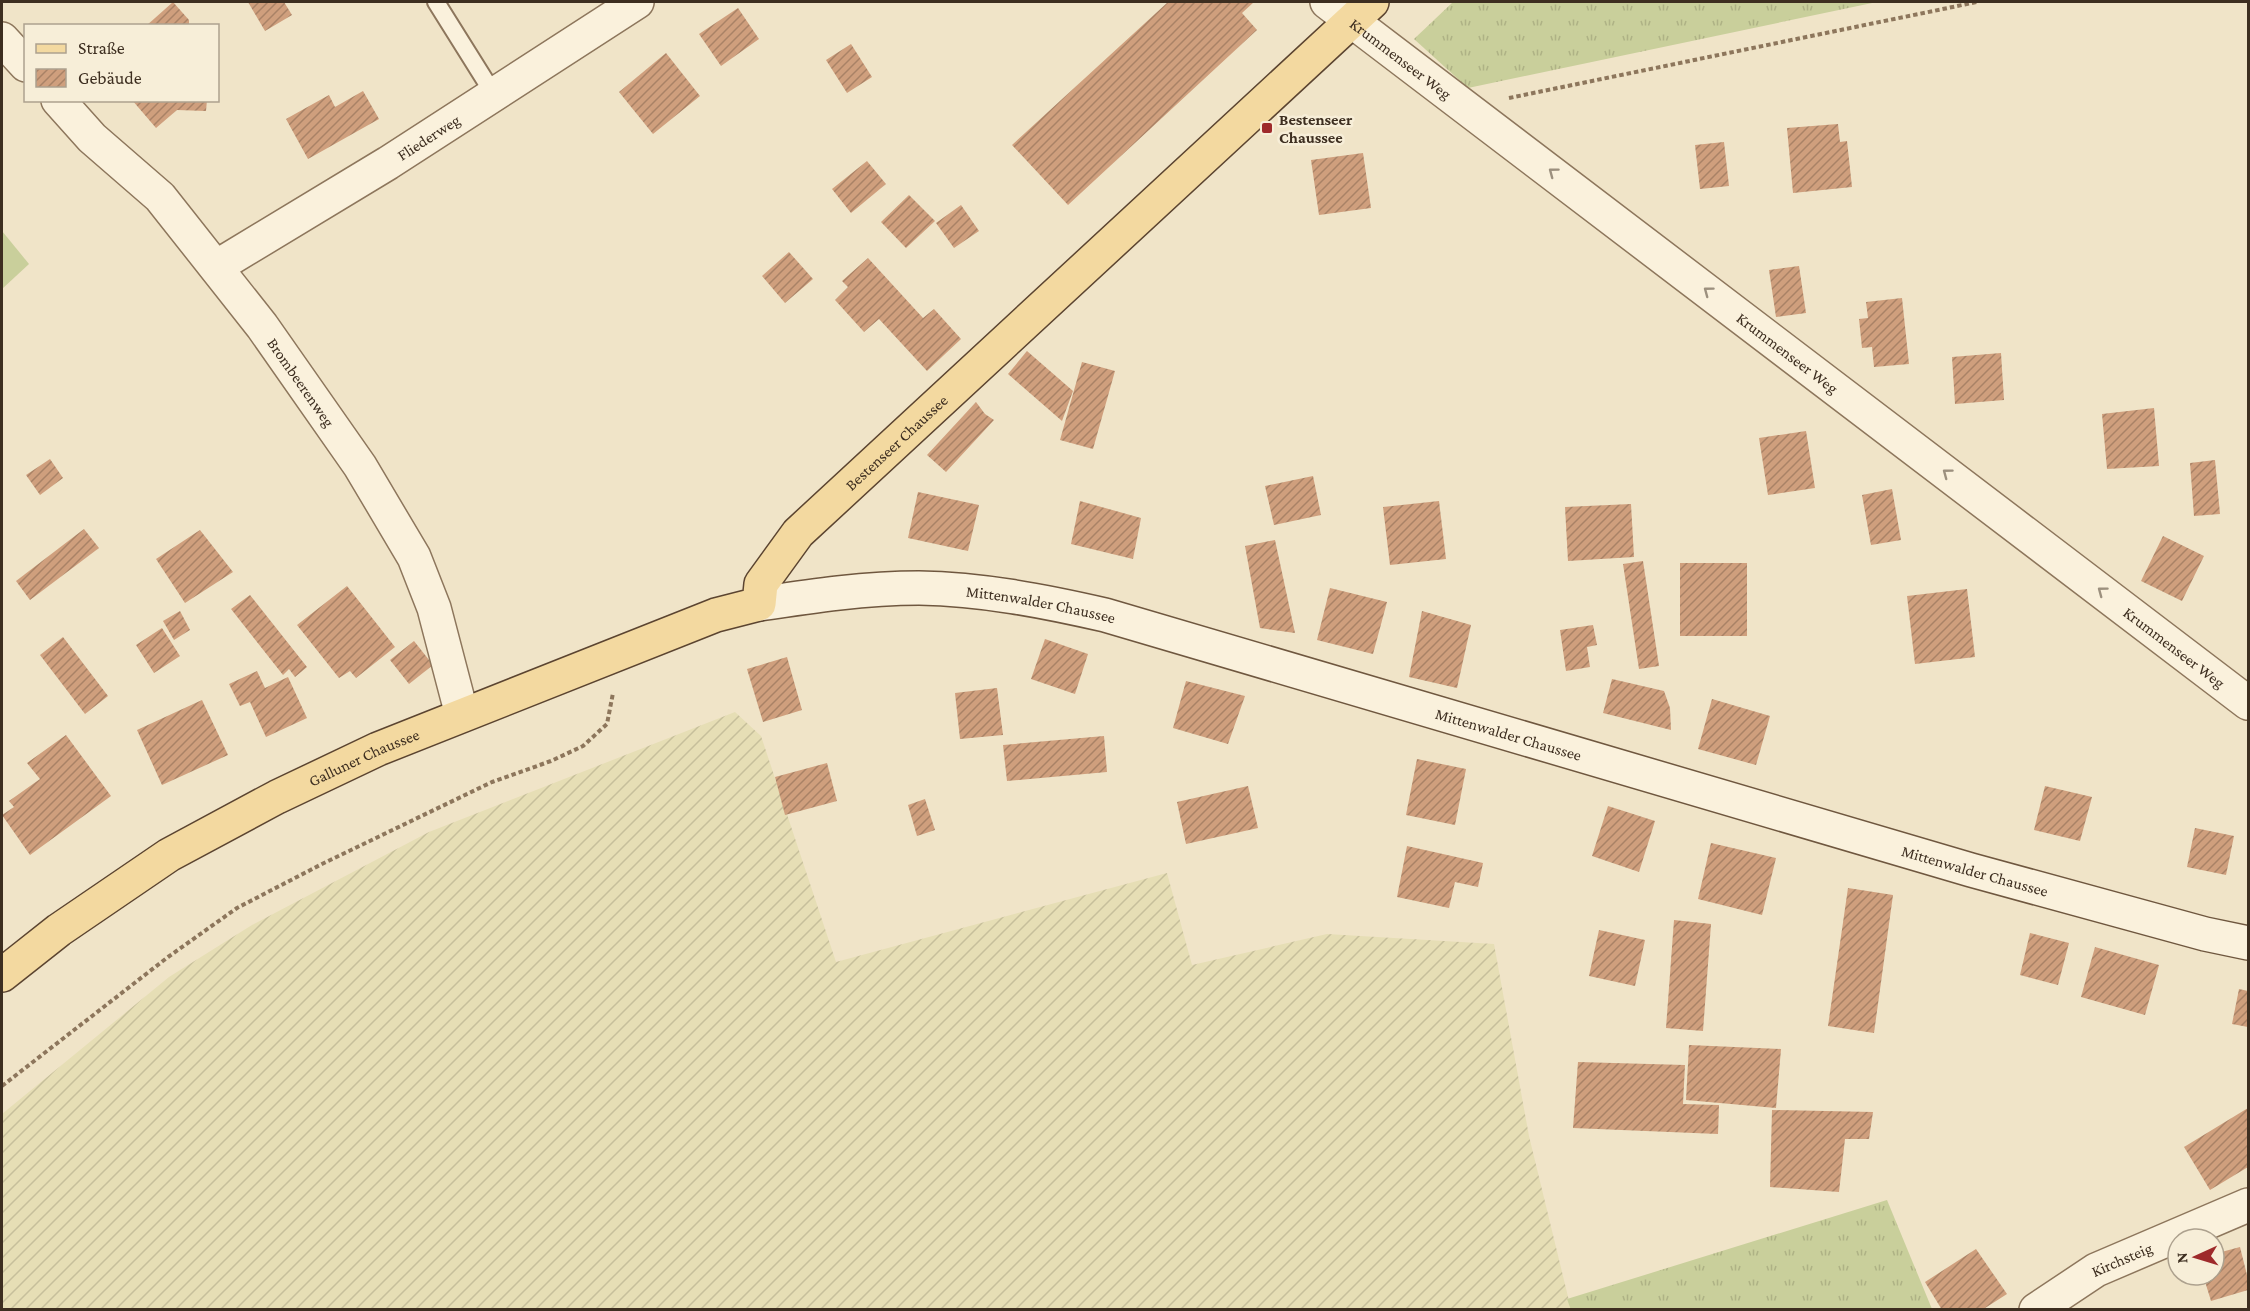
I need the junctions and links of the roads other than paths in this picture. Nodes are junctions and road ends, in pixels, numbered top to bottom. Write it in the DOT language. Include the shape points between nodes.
graph roads {
  1 [pos="436,2"];
  2 [pos="637,2"];
  3 [pos="1327,2"];
  4 [pos="1363,11"];
  5 [pos="2,39"];
  6 [pos="24,63"];
  7 [pos="493,93"];
  8 [pos="60,102"];
  9 [pos="216,267"];
  10 [pos="759,604"];
  11 [pos="2248,703"];
  12 [pos="462,716"];
  13 [pos="2248,942"];
  14 [pos="2,975"];
  15 [pos="2248,1205"];
  16 [pos="2036,1310"];
  1 -- 7 [label="lane"];
  2 -- 7 [label="street, Fliederweg"];
  3 -- 4 [label="street, Krummenseer Weg"];
  4 -- 10 [label="main road, Bestenseer Chaussee" via="798,533 761,584"];
  11 -- 4 [label="street, Krummenseer Weg, one-way" via="1467,107"];
  5 -- 6 [label="street"];
  7 -- 9 [label="street, Fliederweg" via="388,163"];
  8 -- 9 [label="street, Brombeerenweg" via="92,138 160,197"];
  9 -- 12 [label="street, Brombeerenweg" via="360,466 414,557 434,608"];
  10 -- 12 [label="main road, Galluner Chaussee" via="716,615"];
  10 -- 13 [label="street, Mittenwalder Chaussee" via="863,590 919,588 1001,595 1105,615 1971,870 2205,934"];
  12 -- 14 [label="main road, Galluner Chaussee" via="297,787 169,855 59,930"];
  15 -- 16 [label="street, Kirchsteig" via="2096,1270"];
}
